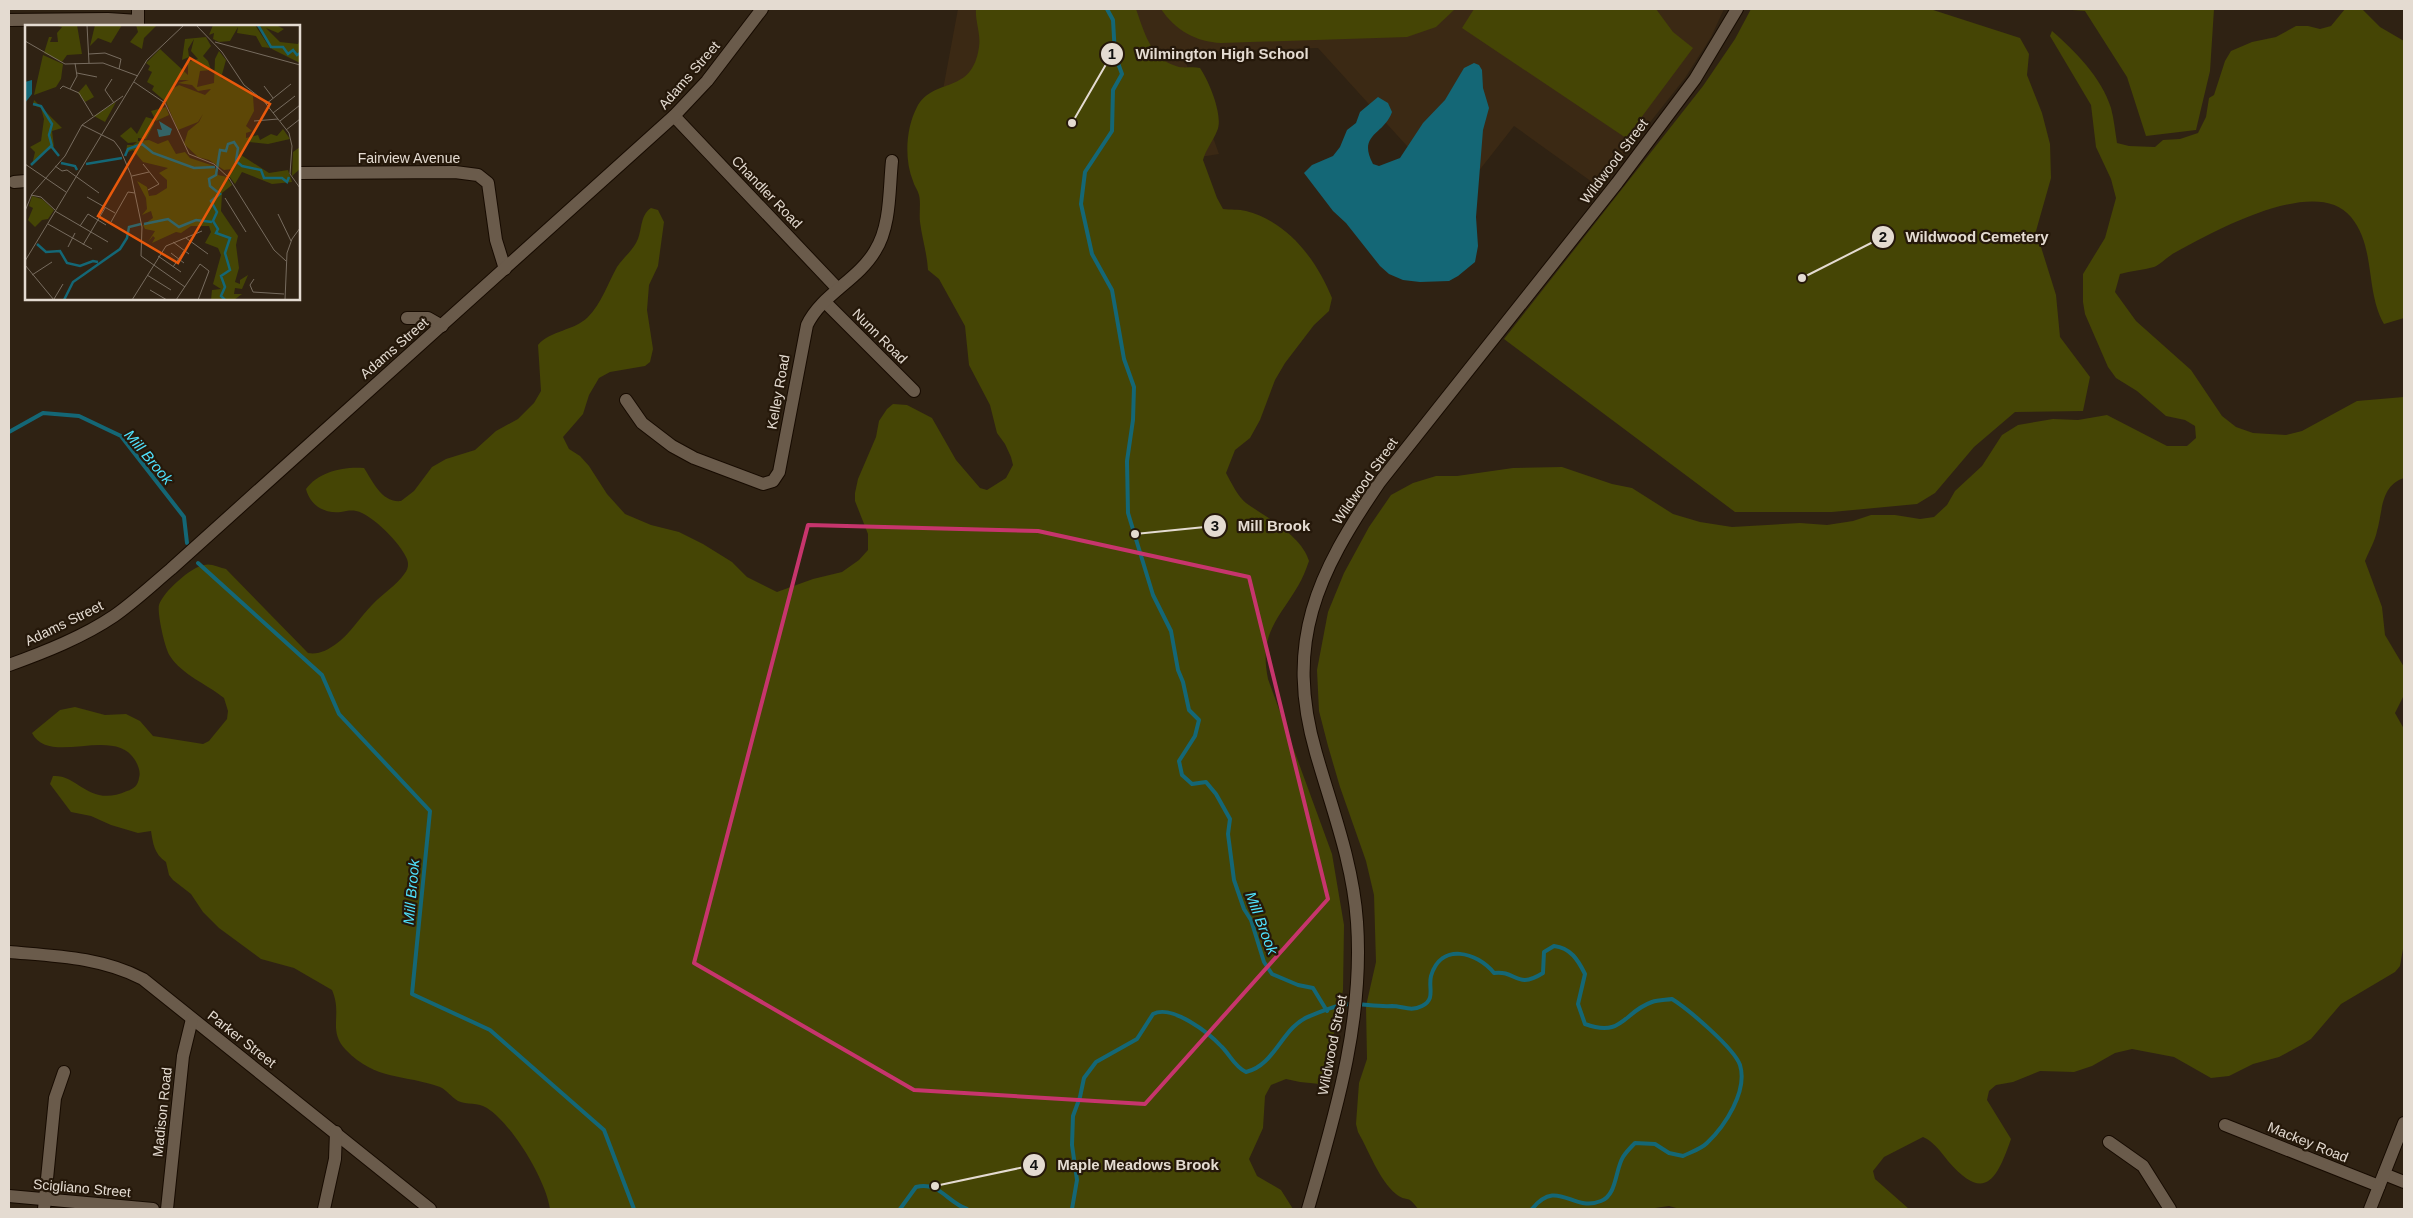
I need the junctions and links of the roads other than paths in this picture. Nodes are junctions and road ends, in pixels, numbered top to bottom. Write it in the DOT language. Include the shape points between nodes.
graph roads {
  1 [pos="762,9"];
  2 [pos="1737,9"];
  3 [pos="138,19"];
  4 [pos="9,20"];
  5 [pos="674,116"];
  6 [pos="892,161"];
  7 [pos="300,173"];
  8 [pos="505,269"];
  9 [pos="838,289"];
  10 [pos="824,302"];
  11 [pos="407,318"];
  12 [pos="442,326"];
  13 [pos="914,391"];
  14 [pos="626,400"];
  15 [pos="9,665"];
  16 [pos="9,952"];
  17 [pos="192,1018"];
  18 [pos="64,1072"];
  19 [pos="2404,1123"];
  20 [pos="2225,1125"];
  21 [pos="336,1132"];
  22 [pos="2110,1142"];
  23 [pos="2384,1174"];
  24 [pos="2404,1182"];
  25 [pos="2379,1186"];
  26 [pos="9,1196"];
  27 [pos="44,1204"];
  28 [pos="153,1209"];
  29 [pos="167,1209"];
  30 [pos="324,1209"];
  31 [pos="430,1209"];
  32 [pos="1308,1209"];
  33 [pos="2170,1209"];
  34 [pos="2370,1209"];
  1 -- 5 [label="street, Adams Street" via="708,81"];
  2 -- 32 [label="street, Wildwood Street" via="1695,79 1617,183 1379,483 1346,533 1321,583 1306,635 1303,682 1312,738 1352,878 1357,922 1358,990 1346,1066"];
  3 -- 4 [label="street"];
  5 -- 8 [label="street, Adams Street"];
  5 -- 9 [label="street, Chandler Road"];
  6 -- 9 [label="street, Kelley Road" via="887,214 878,247"];
  7 -- 8 [label="street, Fairview Avenue" via="455,172 482,177 489,188 496,240"];
  8 -- 12 [label="street, Adams Street"];
  9 -- 10 [label="street, Kelley Road"];
  10 -- 13 [label="street, Nunn Road"];
  10 -- 14 [label="street, Kelley Road" via="805,329 779,472 770,482 754,482 683,452 642,422"];
  11 -- 12 [label="street" via="428,318"];
  12 -- 15 [label="street, Adams Street" via="220,527 114,616 71,639"];
  16 -- 17 [label="street, Parker Street" via="112,965 143,979"];
  17 -- 21 [label="street, Parker Street"];
  17 -- 29 [label="street, Madison Road" via="182,1056"];
  18 -- 27 [label="street" via="55,1098"];
  19 -- 23 [label="street"];
  20 -- 25 [label="street, Mackey Road"];
  21 -- 30 [label="street" via="335,1159"];
  21 -- 31 [label="street, Parker Street"];
  22 -- 33 [label="street" via="2143,1166"];
  23 -- 24 [label="street"];
  23 -- 25 [label="street"];
  25 -- 34 [label="street"];
  26 -- 27 [label="street, Scigliano Street"];
  27 -- 28 [label="street, Scigliano Street"];
}
